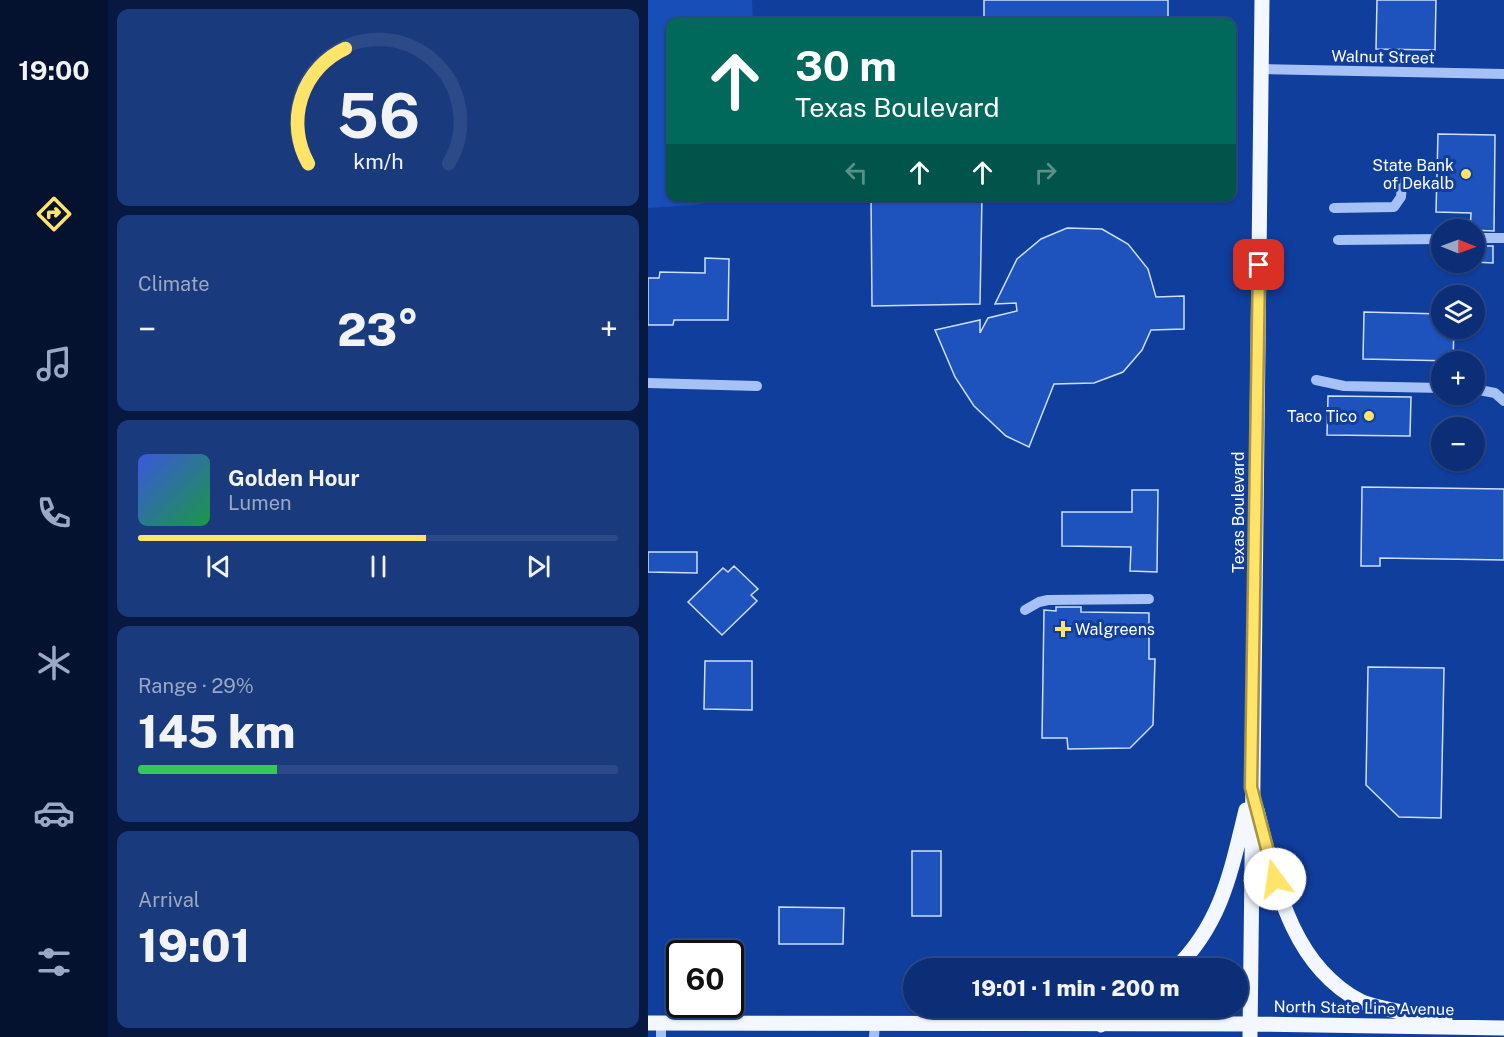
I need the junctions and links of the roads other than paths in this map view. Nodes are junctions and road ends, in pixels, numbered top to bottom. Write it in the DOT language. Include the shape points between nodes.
graph roads {
  1 [pos="1262,0"];
  2 [pos="1261,69"];
  3 [pos="1504,74"];
  4 [pos="1402,183"];
  5 [pos="1334,208"];
  6 [pos="1431,238"];
  7 [pos="1485,238"];
  8 [pos="1504,238"];
  9 [pos="1338,240"];
  10 [pos="1316,380"];
  11 [pos="648,383"];
  12 [pos="757,386"];
  13 [pos="1431,388"];
  14 [pos="1485,391"];
  15 [pos="1504,401"];
  16 [pos="1149,599"];
  17 [pos="1025,610"];
  18 [pos="1251,787"];
  19 [pos="1186,958"];
  20 [pos="1111,1018"];
  21 [pos="1101,1025"];
  22 [pos="657,1027"];
  23 [pos="1480,1028"];
  24 [pos="1504,1028"];
  25 [pos="1251,1030"];
  26 [pos="875,1031"];
  27 [pos="1113,1037"];
  1 -- 2 [label="main road, Texas Boulevard"];
  2 -- 3 [label="street, Walnut Street"];
  2 -- 18 [label="main road, Texas Boulevard"];
  4 -- 5 [label="street" via="1401,197 1394,207"];
  6 -- 9 [label="street"];
  7 -- 8 [label="street"];
  10 -- 13 [label="street" via="1344,386"];
  11 -- 12 [label="street"];
  14 -- 15 [label="street"];
  16 -- 17 [label="street" via="1048,600"];
  18 -- 19 [label="main road" via="1218,911"];
  18 -- 23 [label="main road" via="1275,879 1298,939 1319,971 1362,1002"];
  18 -- 25 [label="main road, Texas Boulevard"];
  20 -- 21 [label="main road"];
  21 -- 25 [label="main road, North State Line Avenue"];
  21 -- 26 [label="main road, North State Line Avenue"];
  21 -- 27 [label="main road"];
  22 -- 26 [label="main road, North State Line Avenue"];
  23 -- 24 [label="main road, North State Line Avenue"];
  23 -- 25 [label="main road, North State Line Avenue"];
}
